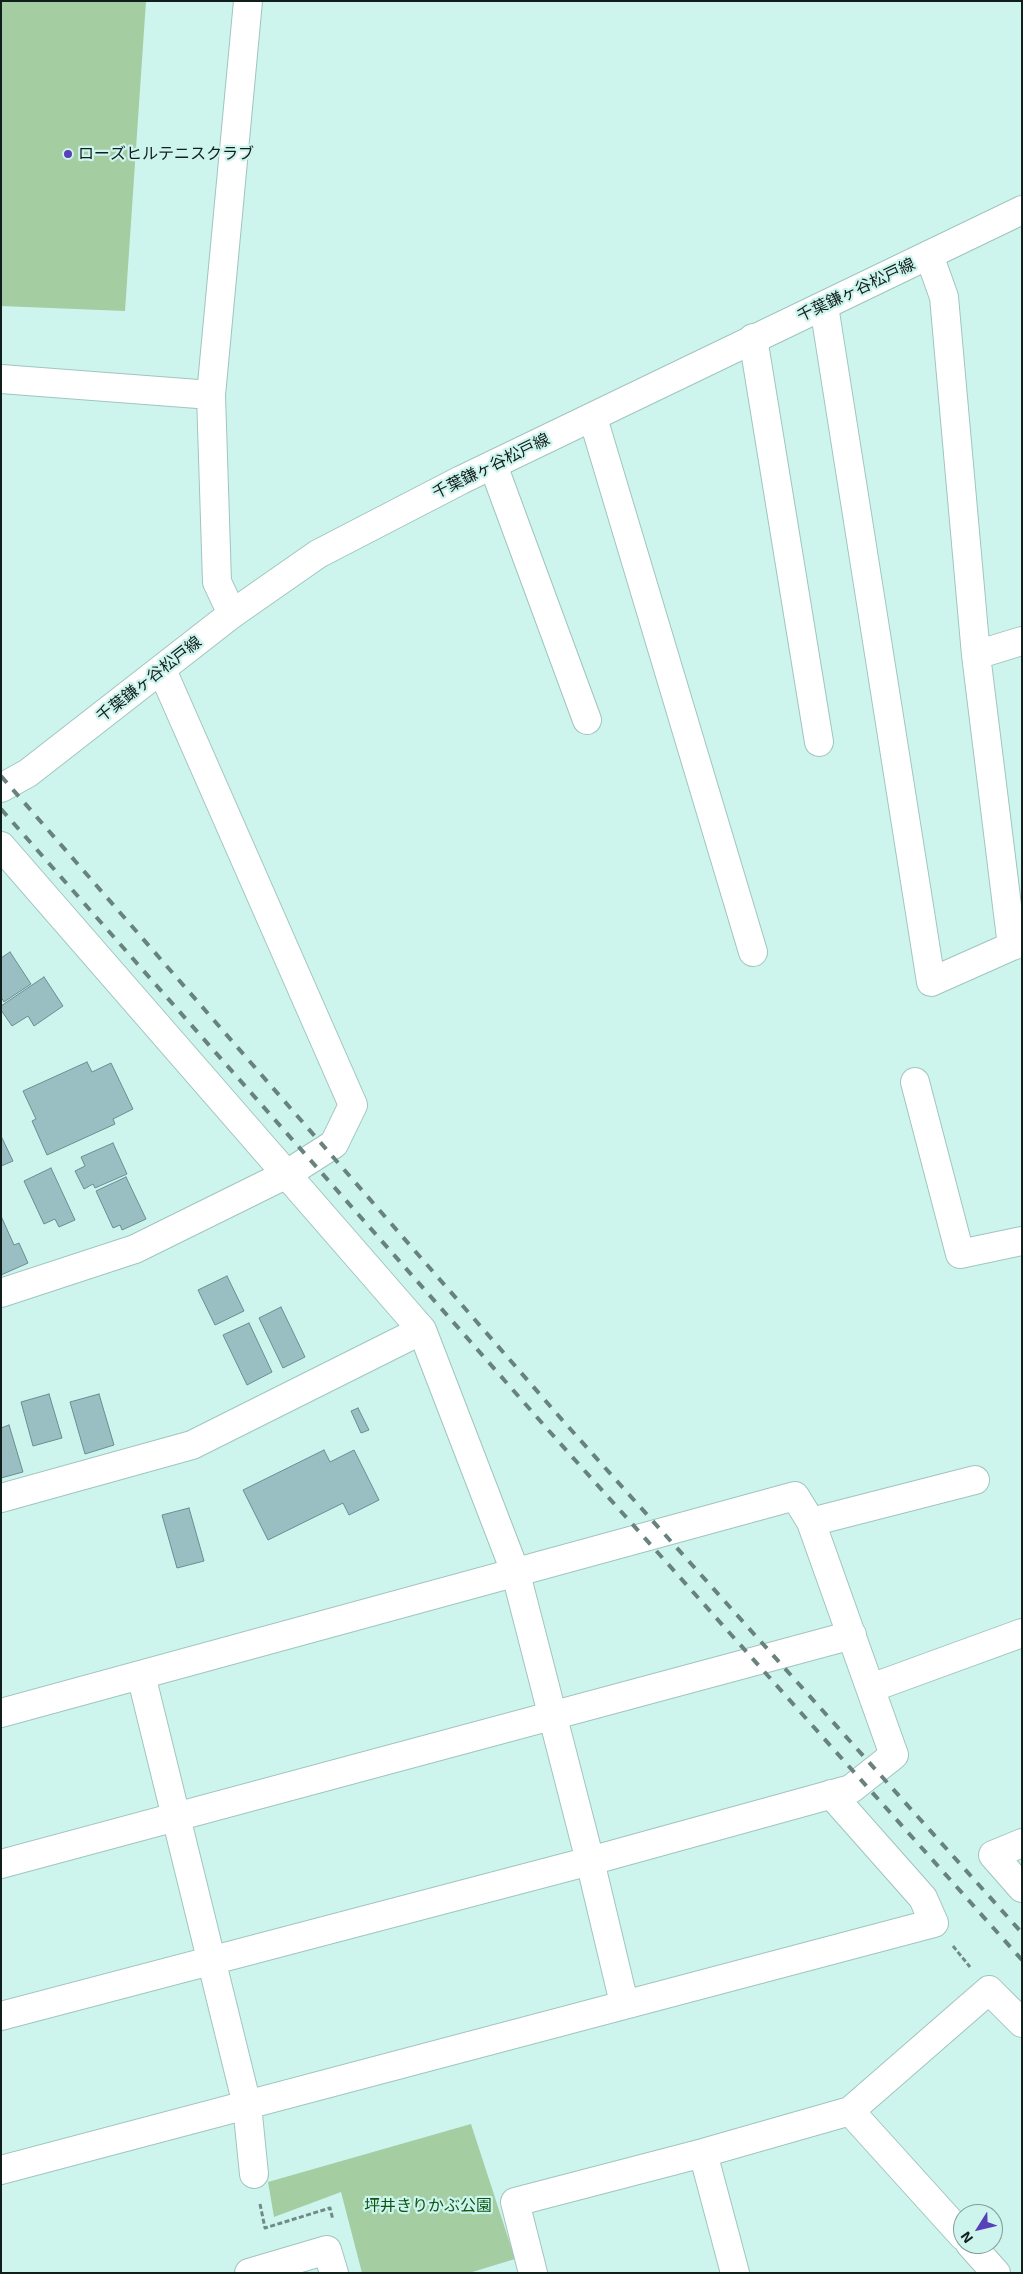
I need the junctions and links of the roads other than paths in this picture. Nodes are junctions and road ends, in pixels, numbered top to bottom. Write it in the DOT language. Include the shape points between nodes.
graph roads {
  1 [pos="248,1"];
  2 [pos="1022,210"];
  3 [pos="929,256"];
  4 [pos="824,306"];
  5 [pos="753,338"];
  6 [pos="1,378"];
  7 [pos="211,395"];
  8 [pos="593,418"];
  9 [pos="493,465"];
  10 [pos="232,614"];
  11 [pos="1022,641"];
  12 [pos="976,655"];
  13 [pos="162,670"];
  14 [pos="588,720"];
  15 [pos="819,742"];
  16 [pos="1,788"];
  17 [pos="1,846"];
  18 [pos="1017,944"];
  19 [pos="753,952"];
  20 [pos="915,1082"];
  21 [pos="287,1174"];
  22 [pos="1022,1242"];
  23 [pos="1,1293"];
  24 [pos="422,1330"];
  25 [pos="975,1480"];
  26 [pos="1,1498"];
  27 [pos="811,1522"];
  28 [pos="516,1574"];
  29 [pos="1022,1634"];
  30 [pos="852,1635"];
  31 [pos="141,1675"];
  32 [pos="871,1688"];
  33 [pos="1,1713"];
  34 [pos="552,1715"];
  35 [pos="831,1794"];
  36 [pos="176,1816"];
  37 [pos="1022,1843"];
  38 [pos="590,1861"];
  39 [pos="1,1864"];
  40 [pos="1022,1888"];
  41 [pos="212,1961"];
  42 [pos="624,2004"];
  43 [pos="1,2016"];
  44 [pos="1022,2023"];
  45 [pos="247,2105"];
  46 [pos="850,2111"];
  47 [pos="703,2153"];
  48 [pos="1,2170"];
  49 [pos="254,2174"];
  50 [pos="953,2225"];
  51 [pos="979,2254"];
  52 [pos="249,2273"];
  53 [pos="334,2273"];
  54 [pos="534,2273"];
  55 [pos="735,2273"];
  56 [pos="996,2273"];
  1 -- 7 [label="street"];
  2 -- 3 [label="street, 千葉鎌ヶ谷松戸線"];
  3 -- 4 [label="street, 千葉鎌ヶ谷松戸線"];
  3 -- 12 [label="street" via="944,297"];
  4 -- 5 [label="street, 千葉鎌ヶ谷松戸線"];
  4 -- 18 [label="street" via="932,982"];
  5 -- 8 [label="street, 千葉鎌ヶ谷松戸線"];
  5 -- 15 [label="street"];
  6 -- 7 [label="street"];
  7 -- 10 [label="street" via="217,582"];
  8 -- 9 [label="street, 千葉鎌ヶ谷松戸線"];
  8 -- 19 [label="street"];
  9 -- 10 [label="street, 千葉鎌ヶ谷松戸線" via="318,554"];
  9 -- 14 [label="street"];
  10 -- 13 [label="street, 千葉鎌ヶ谷松戸線"];
  11 -- 12 [label="street"];
  12 -- 18 [label="street"];
  13 -- 16 [label="street, 千葉鎌ヶ谷松戸線" via="28,773"];
  13 -- 21 [label="street" via="353,1105 334,1144"];
  17 -- 21 [label="street"];
  20 -- 22 [label="street" via="960,1254"];
  21 -- 23 [label="street" via="135,1249"];
  21 -- 24 [label="street"];
  24 -- 26 [label="street" via="192,1444"];
  24 -- 28 [label="street"];
  25 -- 27 [label="street"];
  27 -- 28 [label="street" via="795,1496"];
  27 -- 30 [label="street"];
  28 -- 31 [label="street"];
  28 -- 34 [label="street"];
  29 -- 32 [label="street"];
  30 -- 32 [label="street"];
  30 -- 34 [label="street"];
  31 -- 33 [label="street"];
  31 -- 36 [label="street"];
  32 -- 35 [label="street" via="894,1755 850,1789"];
  34 -- 36 [label="street"];
  34 -- 38 [label="street"];
  35 -- 38 [label="street"];
  35 -- 42 [label="street" via="923,1898 934,1923"];
  36 -- 39 [label="street"];
  36 -- 41 [label="street"];
  37 -- 40 [label="street" via="993,1856"];
  38 -- 41 [label="street"];
  38 -- 42 [label="street"];
  41 -- 43 [label="street"];
  41 -- 45 [label="street"];
  42 -- 45 [label="street"];
  44 -- 46 [label="street" via="989,1990"];
  45 -- 48 [label="street"];
  45 -- 49 [label="street"];
  46 -- 47 [label="street"];
  46 -- 50 [label="street"];
  47 -- 54 [label="street" via="514,2202"];
  47 -- 55 [label="street"];
  51 -- 56 [label="street"];
  52 -- 53 [label="street" via="327,2250"];
}
